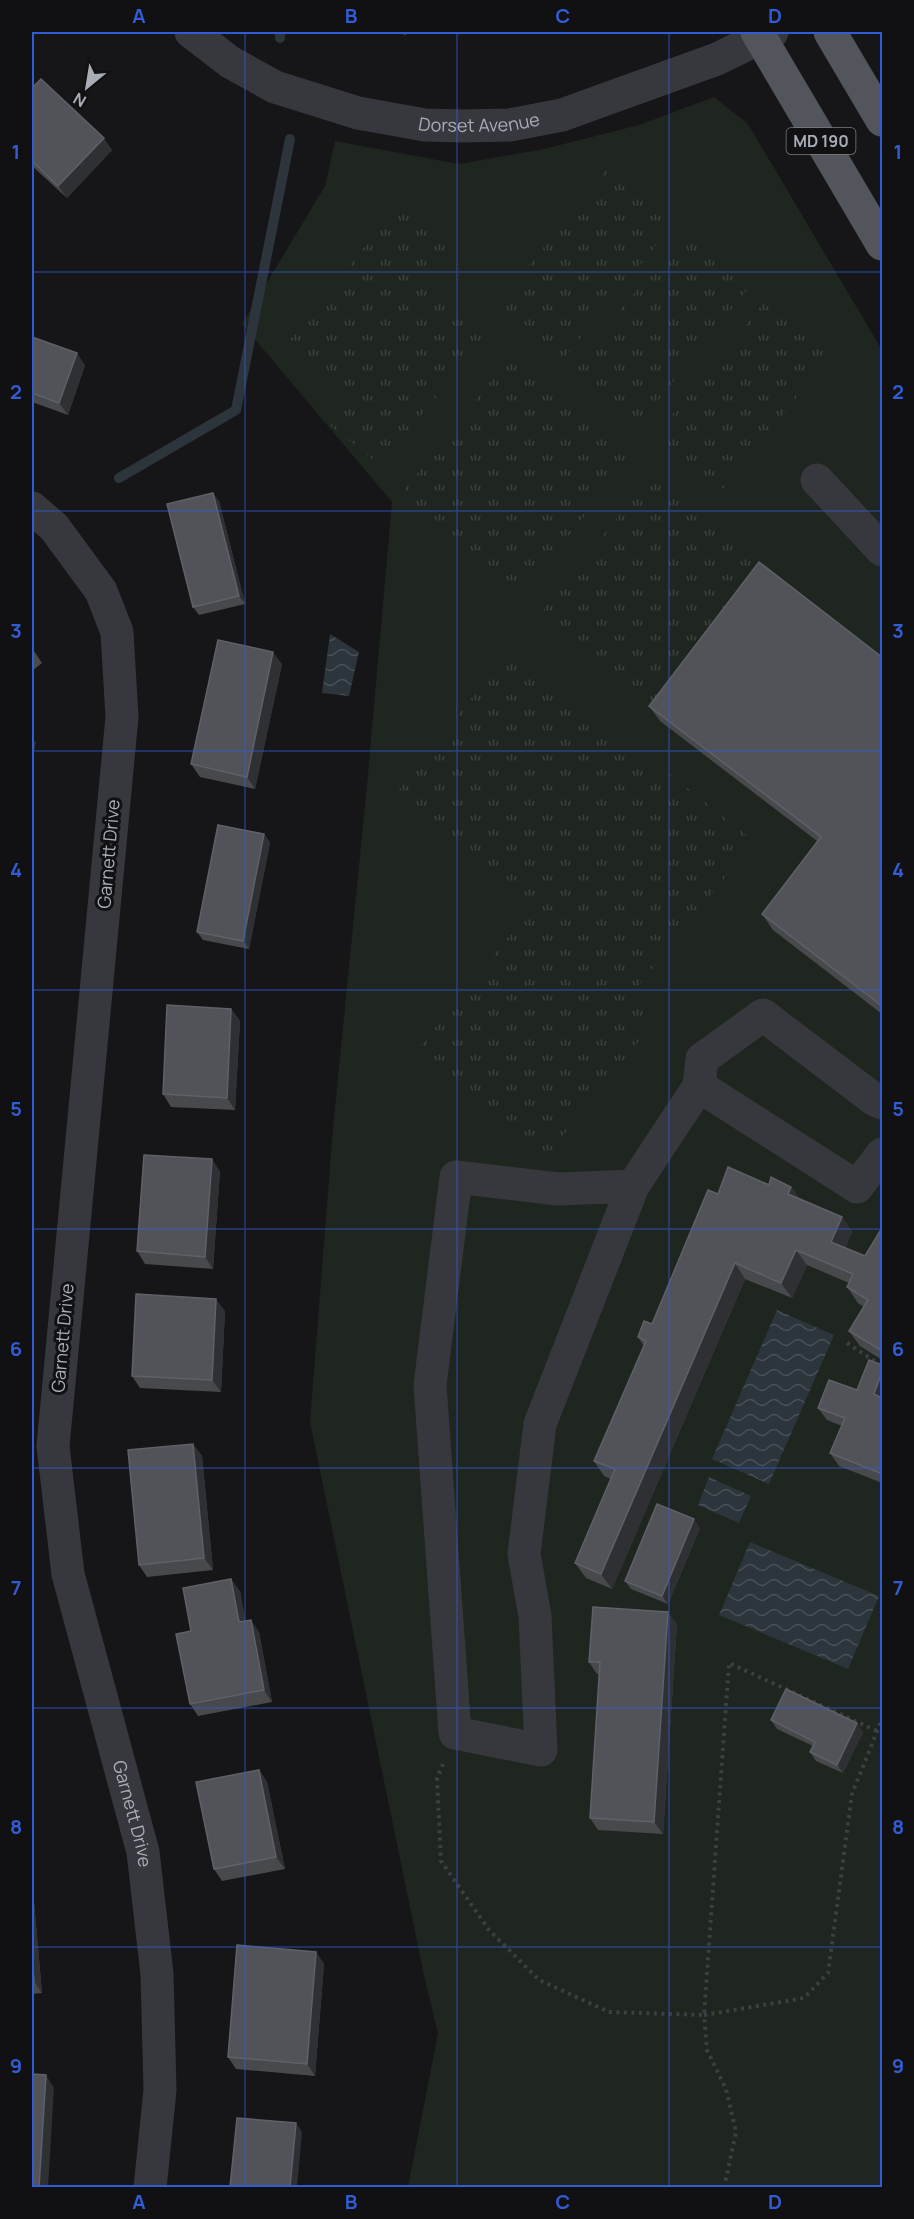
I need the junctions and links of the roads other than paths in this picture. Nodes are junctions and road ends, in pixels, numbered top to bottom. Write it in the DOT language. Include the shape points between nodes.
graph roads {
  1 [pos="191,32"];
  2 [pos="830,32"];
  3 [pos="763,34"];
  4 [pos="882,120"];
  5 [pos="882,244"];
  6 [pos="817,480"];
  7 [pos="32,508"];
  8 [pos="882,550"];
  9 [pos="699,1086"];
  10 [pos="882,1103"];
  11 [pos="882,1154"];
  12 [pos="633,1186"];
  13 [pos="150,2187"];
  1 -- 3 [label="street, Dorset Avenue" via="230,62 275,87 358,113 462,126 510,125 562,115 717,59"];
  2 -- 4 [label="main road"];
  3 -- 5 [label="main road, MD 190"];
  6 -- 8 [label="street"];
  7 -- 13 [label="street, Garnett Drive" via="54,527 101,591 117,632 122,717 52,1446 68,1574 143,1852 157,1974 160,2090"];
  9 -- 10 [label="street" via="702,1059 763,1015"];
  9 -- 11 [label="street" via="857,1187"];
  9 -- 12 [label="street"];
  12 -- 12 [label="street" via="558,1189 456,1177 430,1384 455,1733 541,1750 535,1616 524,1554 540,1424"];
}
